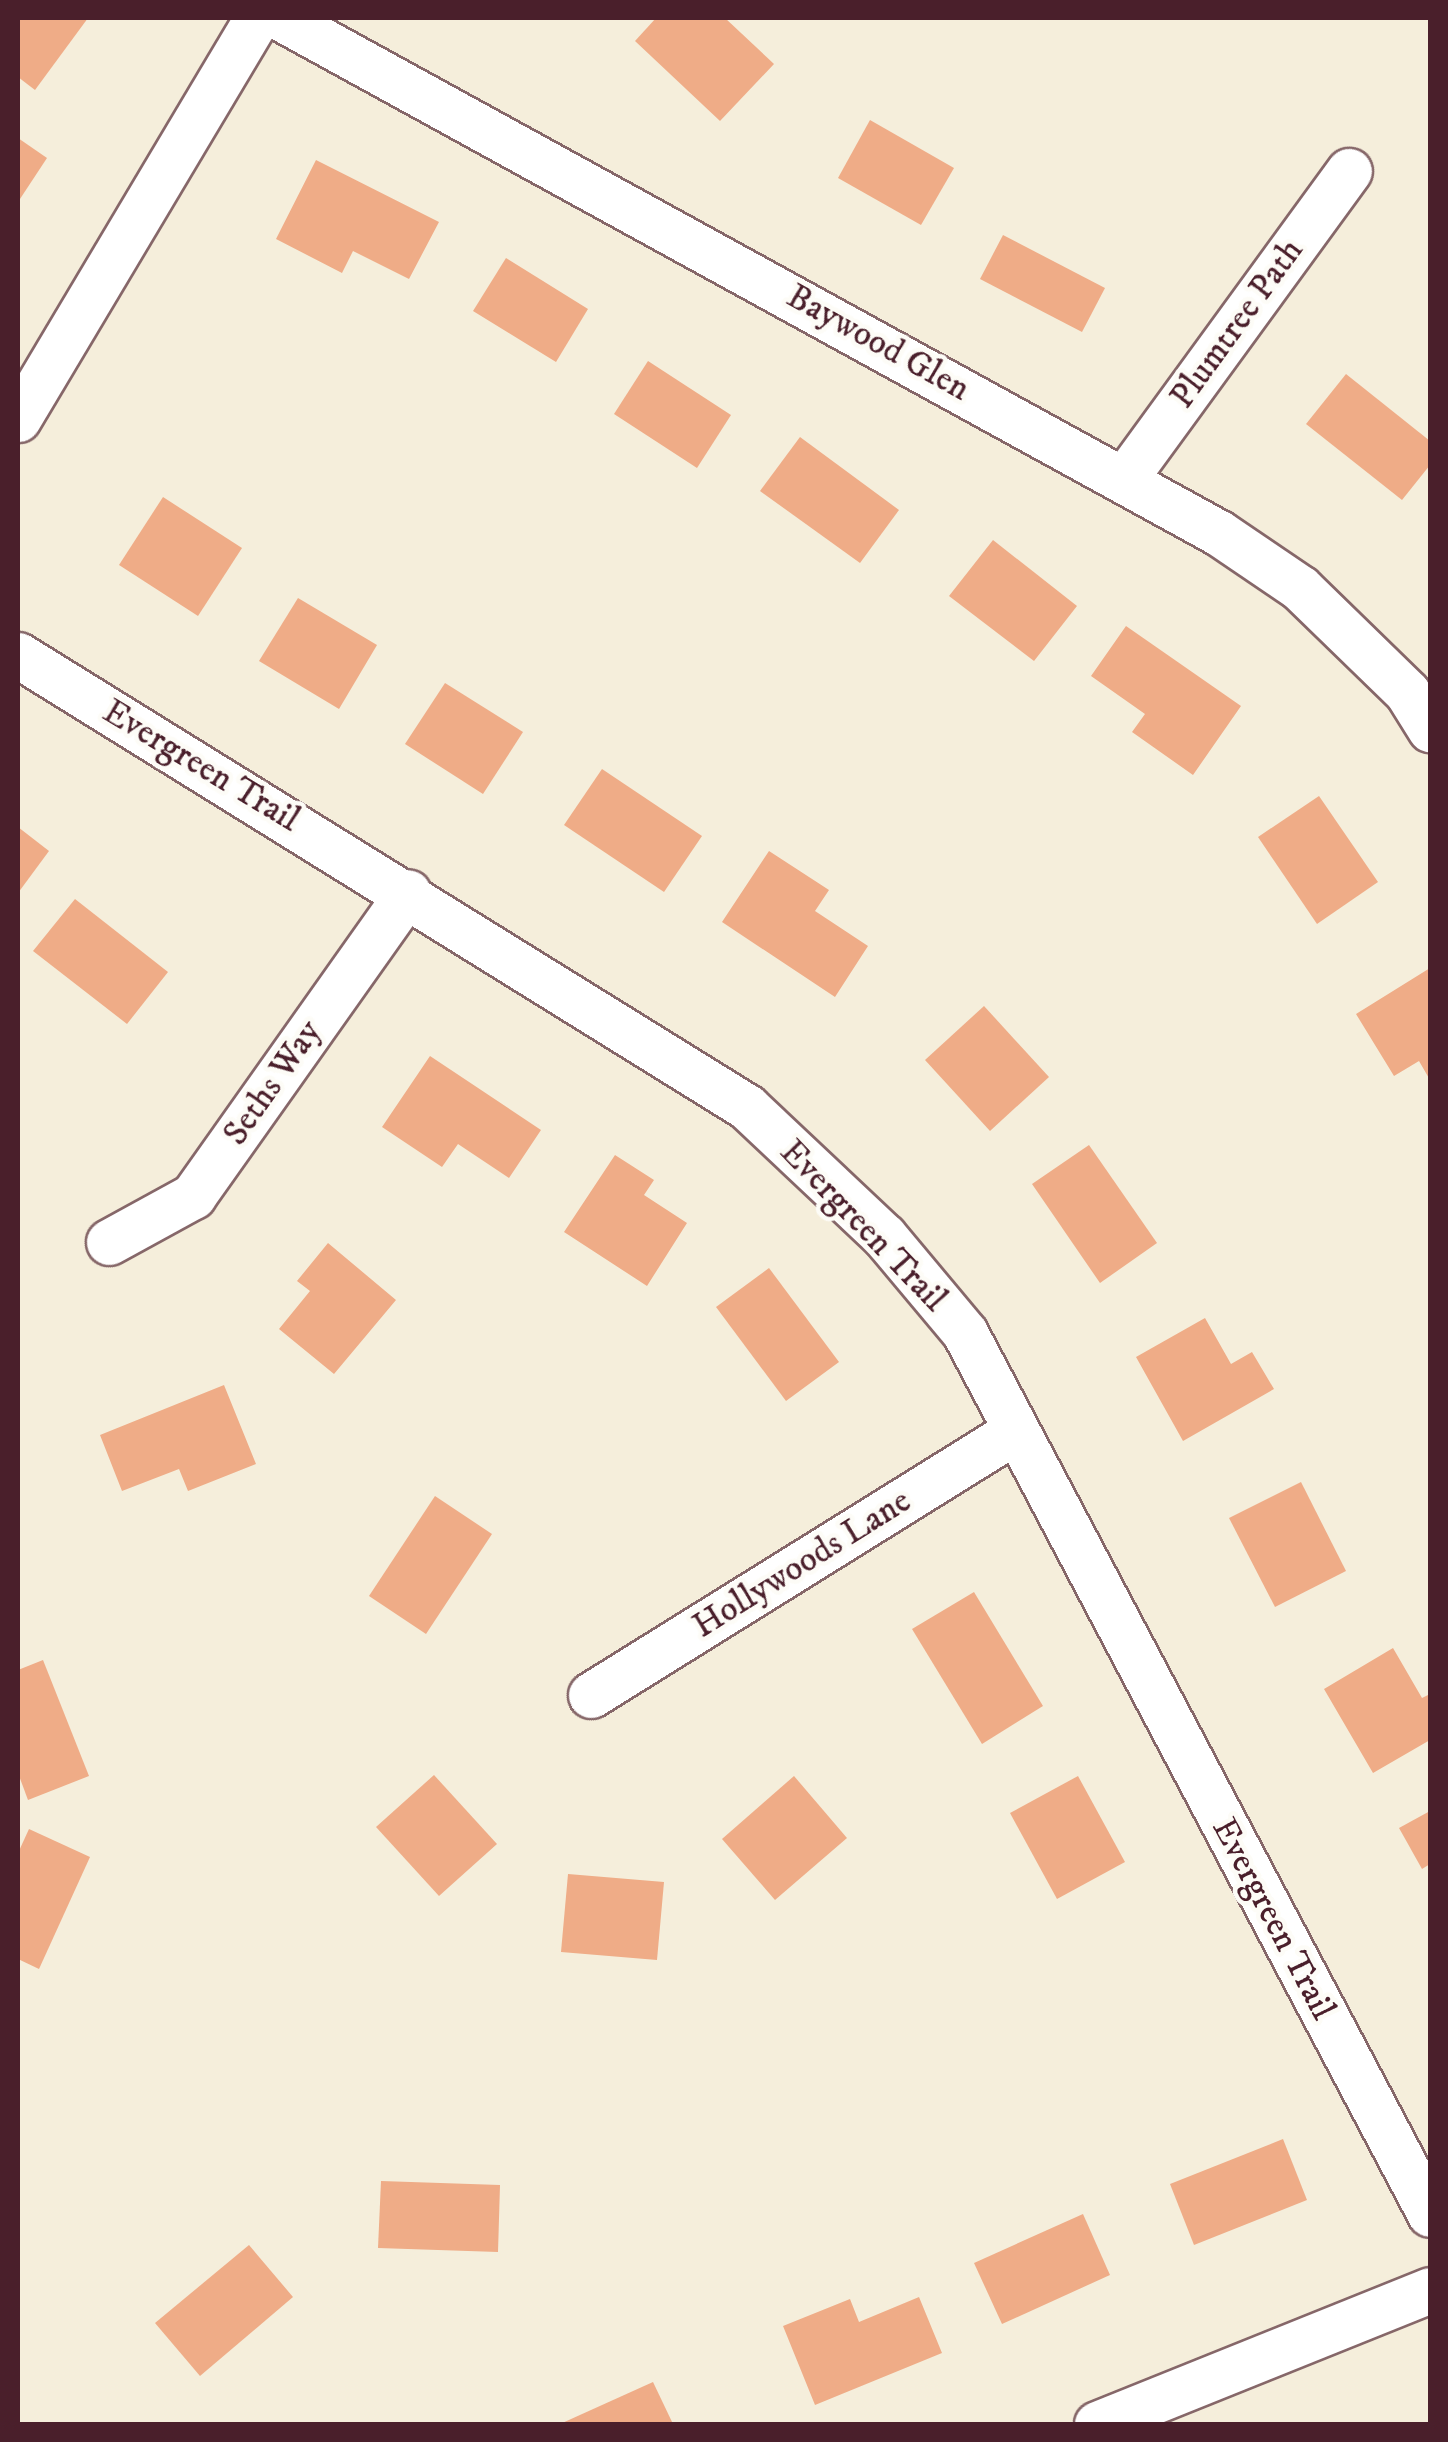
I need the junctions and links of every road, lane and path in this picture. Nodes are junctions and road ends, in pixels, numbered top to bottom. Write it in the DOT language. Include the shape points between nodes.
graph roads {
  1 [pos="257,18"];
  2 [pos="281,18"];
  3 [pos="1349,171"];
  4 [pos="18,418"];
  5 [pos="1125,478"];
  6 [pos="18,655"];
  7 [pos="1430,728"];
  8 [pos="408,892"];
  9 [pos="109,1242"];
  10 [pos="1014,1432"];
  11 [pos="590,1695"];
  12 [pos="1430,2214"];
  13 [pos="1430,2290"];
  14 [pos="1097,2424"];
  1 -- 4 [label="street"];
  2 -- 5 [label="street, Baywood Glen"];
  3 -- 5 [label="street, Plumtree Path"];
  5 -- 7 [label="street, Baywood Glen" via="1300,588 1406,692"];
  6 -- 8 [label="street, Evergreen Trail"];
  8 -- 9 [label="street, Seths Way" via="193,1196"];
  8 -- 10 [label="street, Evergreen Trail" via="747,1107 884,1236 965,1333"];
  10 -- 11 [label="street, Hollywoods Lane"];
  10 -- 12 [label="street, Evergreen Trail"];
  13 -- 14 [label="street"];
}
